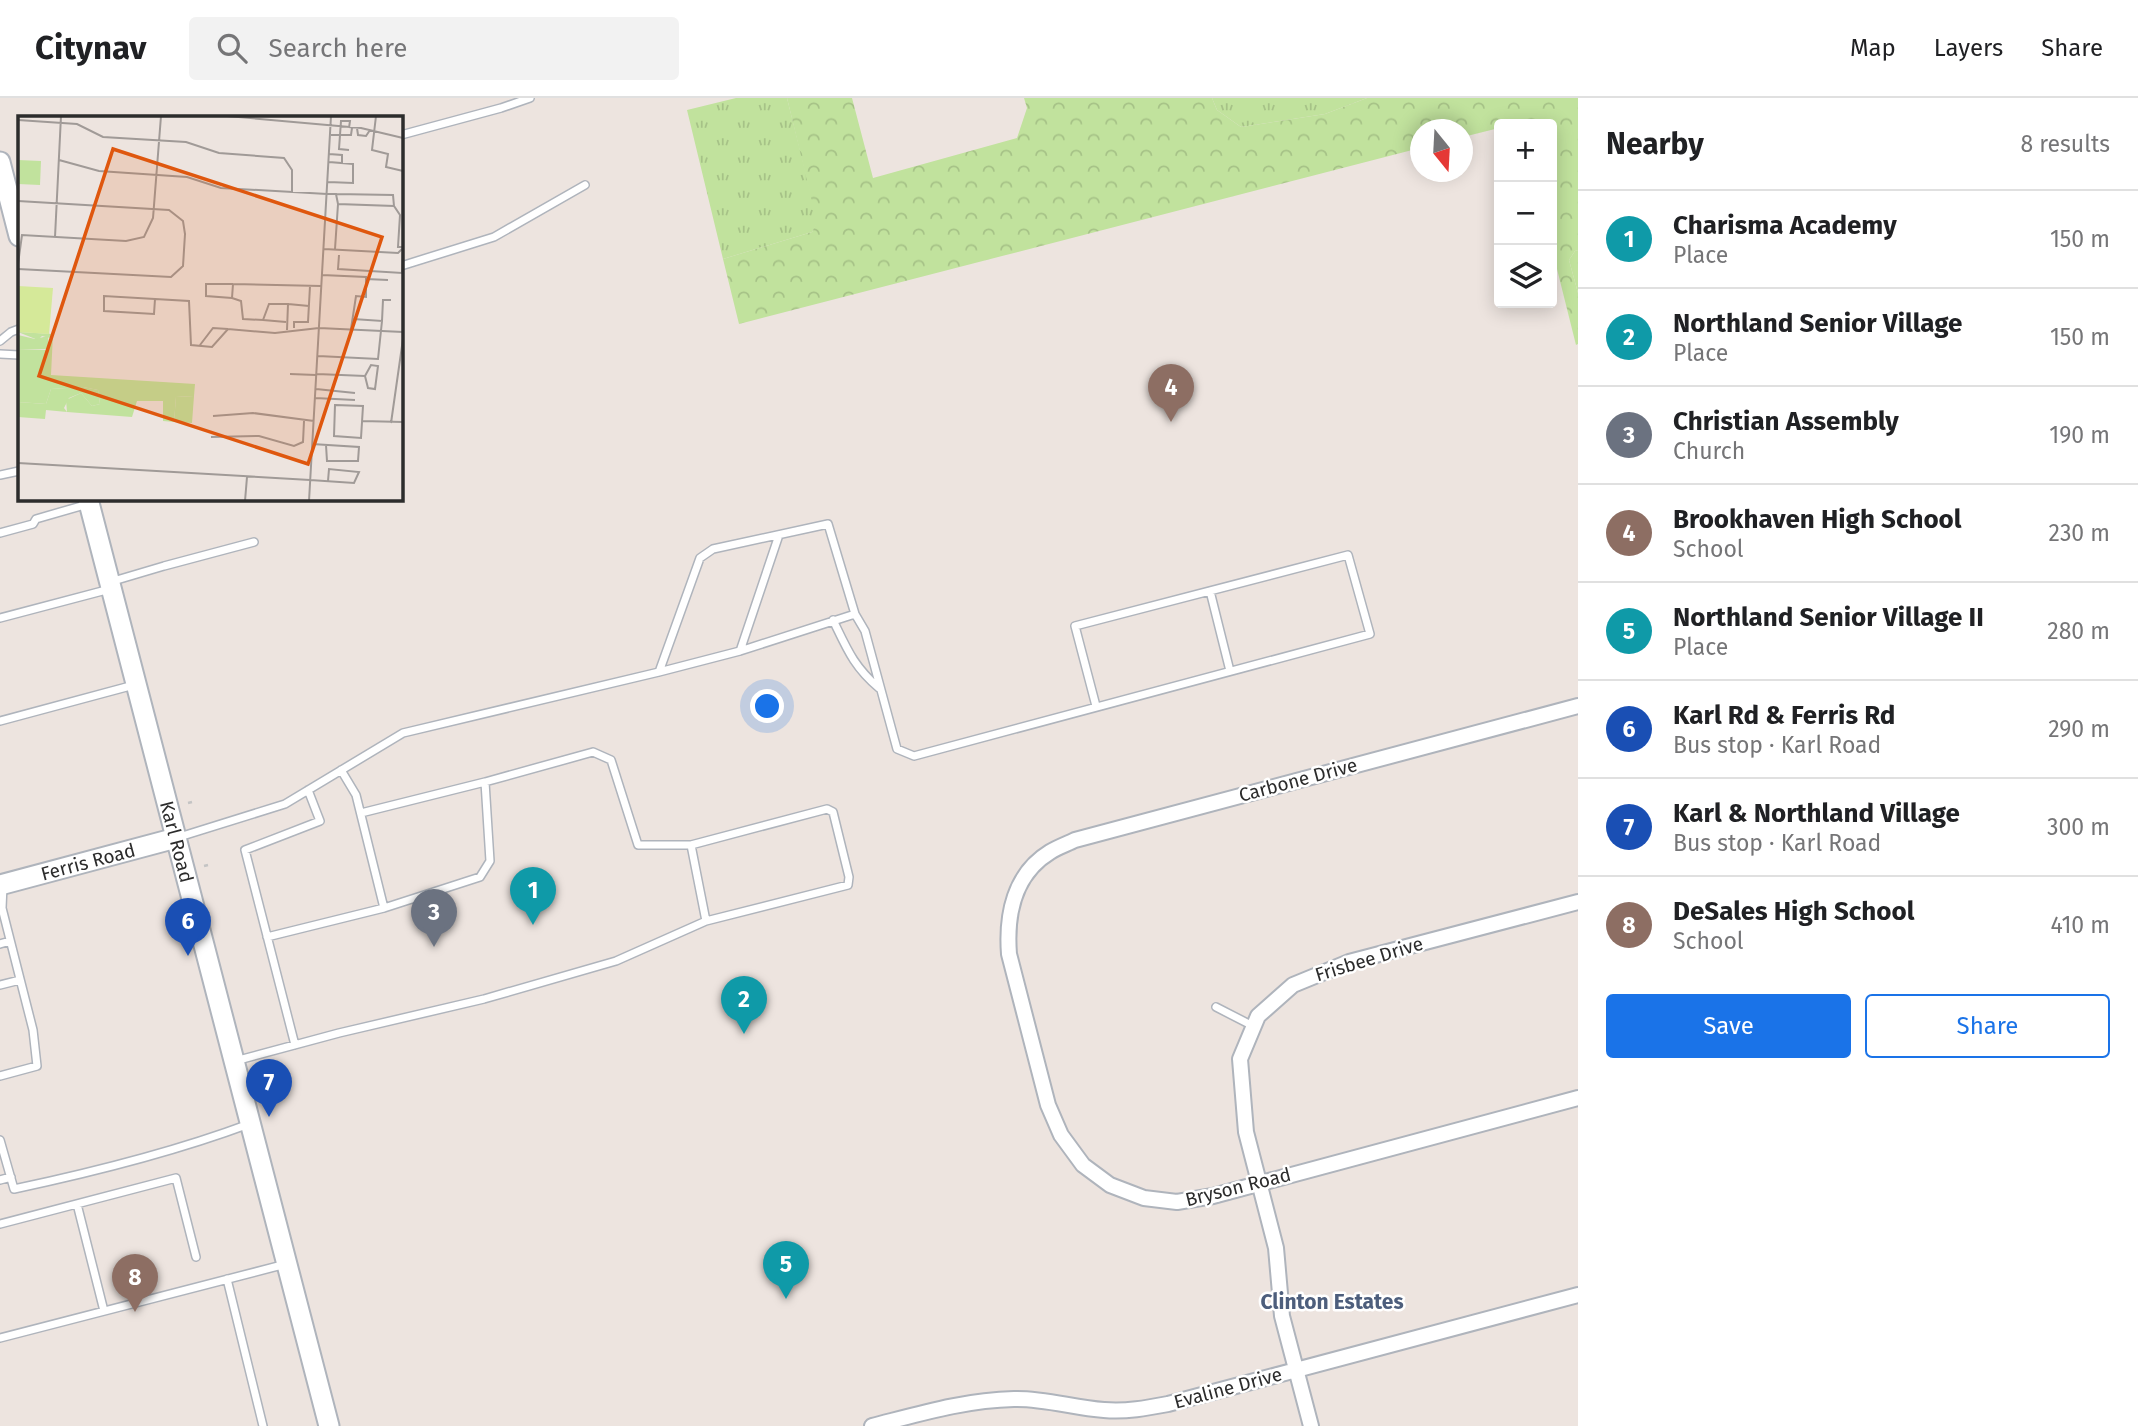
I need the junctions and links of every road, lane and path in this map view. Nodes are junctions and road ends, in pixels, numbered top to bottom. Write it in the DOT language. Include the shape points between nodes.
graph roads {
  1 [pos="530,98"];
  2 [pos="402,135"];
  3 [pos="0,162"];
  4 [pos="586,185"];
  5 [pos="6,213"];
  6 [pos="18,234"];
  7 [pos="402,266"];
  8 [pos="18,329"];
  9 [pos="0,341"];
  10 [pos="0,354"];
  11 [pos="18,355"];
  12 [pos="18,471"];
  13 [pos="0,475"];
  14 [pos="88,501"];
  15 [pos="0,533"];
  16 [pos="779,535"];
  17 [pos="254,542"];
  18 [pos="110,586"];
  19 [pos="1210,590"];
  20 [pos="855,614"];
  21 [pos="0,618"];
  22 [pos="833,620"];
  23 [pos="740,651"];
  24 [pos="1230,671"];
  25 [pos="659,672"];
  26 [pos="135,685"];
  27 [pos="881,690"];
  28 [pos="1096,706"];
  29 [pos="1578,706"];
  30 [pos="0,721"];
  31 [pos="341,770"];
  32 [pos="485,782"];
  33 [pos="308,790"];
  34 [pos="361,813"];
  35 [pos="176,838"];
  36 [pos="691,845"];
  37 [pos="1027,872"];
  38 [pos="1,885"];
  39 [pos="1578,902"];
  40 [pos="384,908"];
  41 [pos="706,921"];
  42 [pos="267,937"];
  43 [pos="10,941"];
  44 [pos="0,943"];
  45 [pos="20,979"];
  46 [pos="0,985"];
  47 [pos="1216,1007"];
  48 [pos="1254,1027"];
  49 [pos="295,1045"];
  50 [pos="234,1061"];
  51 [pos="0,1076"];
  52 [pos="1578,1098"];
  53 [pos="250,1124"];
  54 [pos="0,1140"];
  55 [pos="11,1177"];
  56 [pos="0,1180"];
  57 [pos="1260,1183"];
  58 [pos="77,1204"];
  59 [pos="0,1224"];
  60 [pos="196,1257"];
  61 [pos="286,1264"];
  62 [pos="227,1279"];
  63 [pos="1578,1295"];
  64 [pos="104,1311"];
  65 [pos="0,1338"];
  66 [pos="1296,1369"];
  67 [pos="263,1426"];
  68 [pos="329,1426"];
  69 [pos="872,1426"];
  70 [pos="1311,1426"];
  1 -- 2 [label="lane"];
  3 -- 5 [label="main road"];
  4 -- 7 [label="lane" via="494,237"];
  5 -- 6 [label="main road"];
  8 -- 9 [label="lane"];
  10 -- 11 [label="lane"];
  12 -- 13 [label="lane"];
  14 -- 15 [label="lane"];
  14 -- 18 [label="main road, Karl Road"];
  16 -- 20 [label="lane" via="828,524"];
  16 -- 23 [label="lane"];
  16 -- 25 [label="lane" via="713,549 700,558"];
  17 -- 18 [label="lane" via="164,565"];
  18 -- 21 [label="lane"];
  18 -- 26 [label="main road, Karl Road"];
  19 -- 24 [label="lane"];
  19 -- 24 [label="lane" via="1348,555 1370,634"];
  19 -- 28 [label="lane" via="1075,626"];
  20 -- 22 [label="lane"];
  20 -- 27 [label="lane" via="865,631"];
  22 -- 23 [label="lane"];
  22 -- 27 [label="lane" via="851,658"];
  23 -- 25 [label="lane"];
  24 -- 28 [label="lane"];
  25 -- 31 [label="lane" via="403,733"];
  26 -- 30 [label="lane"];
  26 -- 35 [label="main road, Karl Road"];
  27 -- 28 [label="lane" via="897,749 914,756"];
  29 -- 37 [label="street, Carbone Drive" via="1075,840 1049,853"];
  31 -- 33 [label="lane"];
  31 -- 34 [label="lane"];
  32 -- 34 [label="lane"];
  32 -- 36 [label="lane" via="593,752 611,760 638,845"];
  32 -- 40 [label="lane" via="490,861 480,877"];
  33 -- 35 [label="lane" via="285,804"];
  33 -- 42 [label="lane" via="320,821 245,850"];
  34 -- 40 [label="lane"];
  35 -- 38 [label="main road, Ferris Road"];
  35 -- 50 [label="main road, Karl Road"];
  36 -- 41 [label="lane"];
  36 -- 41 [label="lane" via="827,809 833,812 849,877 848,885"];
  37 -- 57 [label="street, Bryson Road" via="1011,904 1009,954 1048,1105 1061,1135 1083,1165 1110,1185 1144,1198 1177,1202"];
  38 -- 43 [label="lane"];
  39 -- 48 [label="street, Frisbee Drive" via="1349,962 1293,985 1258,1016"];
  40 -- 42 [label="lane"];
  41 -- 49 [label="lane" via="616,961"];
  42 -- 49 [label="lane"];
  43 -- 44 [label="lane"];
  43 -- 45 [label="lane"];
  45 -- 46 [label="lane"];
  45 -- 51 [label="lane" via="37,1066"];
  47 -- 48 [label="lane"];
  48 -- 57 [label="street, Frisbee Drive" via="1240,1059 1246,1132"];
  49 -- 50 [label="lane"];
  50 -- 53 [label="main road, Karl Road"];
  52 -- 57 [label="street, Bryson Road"];
  53 -- 55 [label="lane" via="26,1187 15,1189"];
  53 -- 61 [label="main road, Karl Road"];
  54 -- 55 [label="lane"];
  55 -- 56 [label="lane"];
  57 -- 66 [label="street, Frisbee Drive" via="1276,1248 1282,1316"];
  58 -- 59 [label="lane"];
  58 -- 60 [label="lane" via="176,1178"];
  58 -- 64 [label="lane"];
  61 -- 62 [label="lane"];
  61 -- 68 [label="main road, Karl Road"];
  62 -- 64 [label="lane"];
  62 -- 67 [label="lane"];
  63 -- 66 [label="street, Evaline Drive"];
  64 -- 65 [label="lane"];
  66 -- 69 [label="street, Evaline Drive" via="1136,1410 1004,1399 939,1408"];
  66 -- 70 [label="street, Frisbee Drive"];
}
